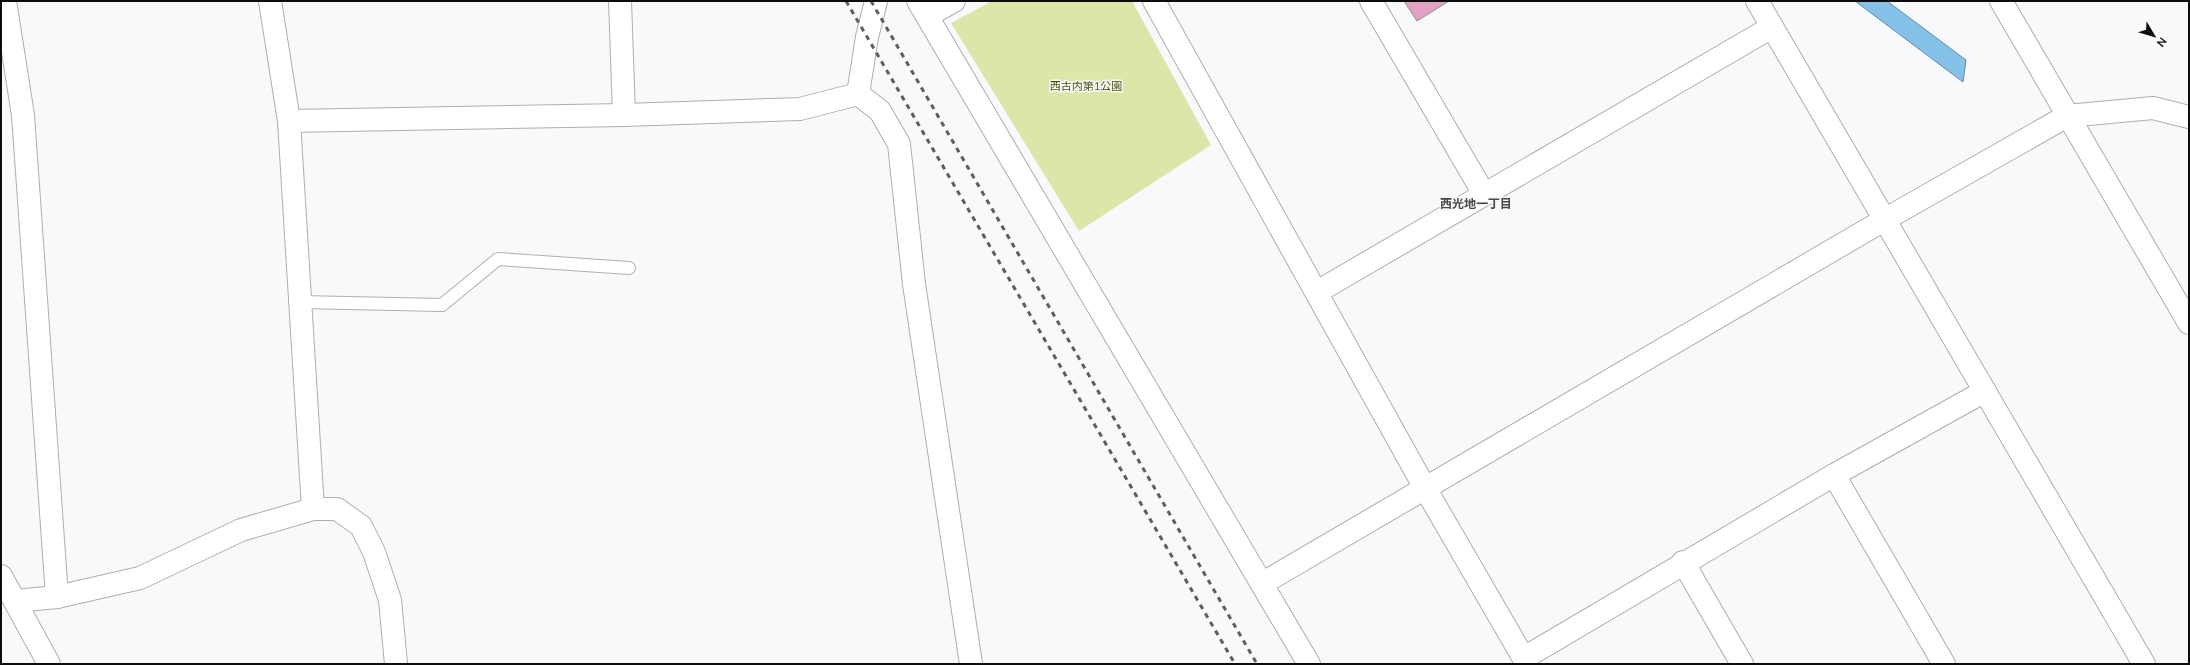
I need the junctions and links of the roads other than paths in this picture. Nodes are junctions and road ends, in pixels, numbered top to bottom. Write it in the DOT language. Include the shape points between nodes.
graph roads {
  1 [pos="5,1"];
  2 [pos="270,1"];
  3 [pos="620,1"];
  4 [pos="876,1"];
  5 [pos="954,1"];
  6 [pos="1154,1"];
  7 [pos="1371,1"];
  8 [pos="1756,1"];
  9 [pos="2001,1"];
  10 [pos="922,9"];
  11 [pos="1772,28"];
  12 [pos="858,94"];
  13 [pos="624,115"];
  14 [pos="2067,116"];
  15 [pos="2189,117"];
  16 [pos="289,121"];
  17 [pos="1484,194"];
  18 [pos="1884,220"];
  19 [pos="629,268"];
  20 [pos="1317,292"];
  21 [pos="300,302"];
  22 [pos="2189,323"];
  23 [pos="1985,391"];
  24 [pos="1834,475"];
  25 [pos="1425,488"];
  26 [pos="313,509"];
  27 [pos="1683,562"];
  28 [pos="1,576"];
  29 [pos="1263,583"];
  30 [pos="57,597"];
  31 [pos="15,601"];
  32 [pos="1525,661"];
  33 [pos="49,664"];
  34 [pos="396,664"];
  35 [pos="971,664"];
  36 [pos="1309,664"];
  37 [pos="1742,664"];
  38 [pos="1944,664"];
  39 [pos="2144,664"];
  1 -- 30 [label="street" via="24,115"];
  2 -- 16 [label="street"];
  3 -- 13 [label="street"];
  4 -- 12 [label="street"];
  5 -- 10 [label="street"];
  6 -- 20 [label="street"];
  7 -- 17 [label="street"];
  8 -- 11 [label="street"];
  9 -- 14 [label="street"];
  10 -- 29 [label="street"];
  11 -- 17 [label="street"];
  11 -- 18 [label="street"];
  12 -- 13 [label="street" via="800,109"];
  12 -- 35 [label="street" via="880,111 899,144 914,284"];
  13 -- 16 [label="street"];
  14 -- 15 [label="street" via="2153,108"];
  14 -- 18 [label="street"];
  14 -- 22 [label="street"];
  16 -- 21 [label="street"];
  17 -- 20 [label="street"];
  18 -- 23 [label="street"];
  18 -- 25 [label="street"];
  19 -- 21 [label="lane" via="498,259 442,305"];
  20 -- 25 [label="street"];
  21 -- 26 [label="street"];
  23 -- 24 [label="street"];
  23 -- 39 [label="street"];
  24 -- 27 [label="street"];
  24 -- 38 [label="street"];
  25 -- 29 [label="street"];
  25 -- 32 [label="street"];
  26 -- 30 [label="street" via="241,530 140,578"];
  26 -- 34 [label="street" via="337,509 361,526 374,552 390,600"];
  27 -- 32 [label="street"];
  27 -- 37 [label="street"];
  28 -- 31 [label="street"];
  29 -- 36 [label="street"];
  30 -- 31 [label="street"];
  31 -- 33 [label="street"];
}
